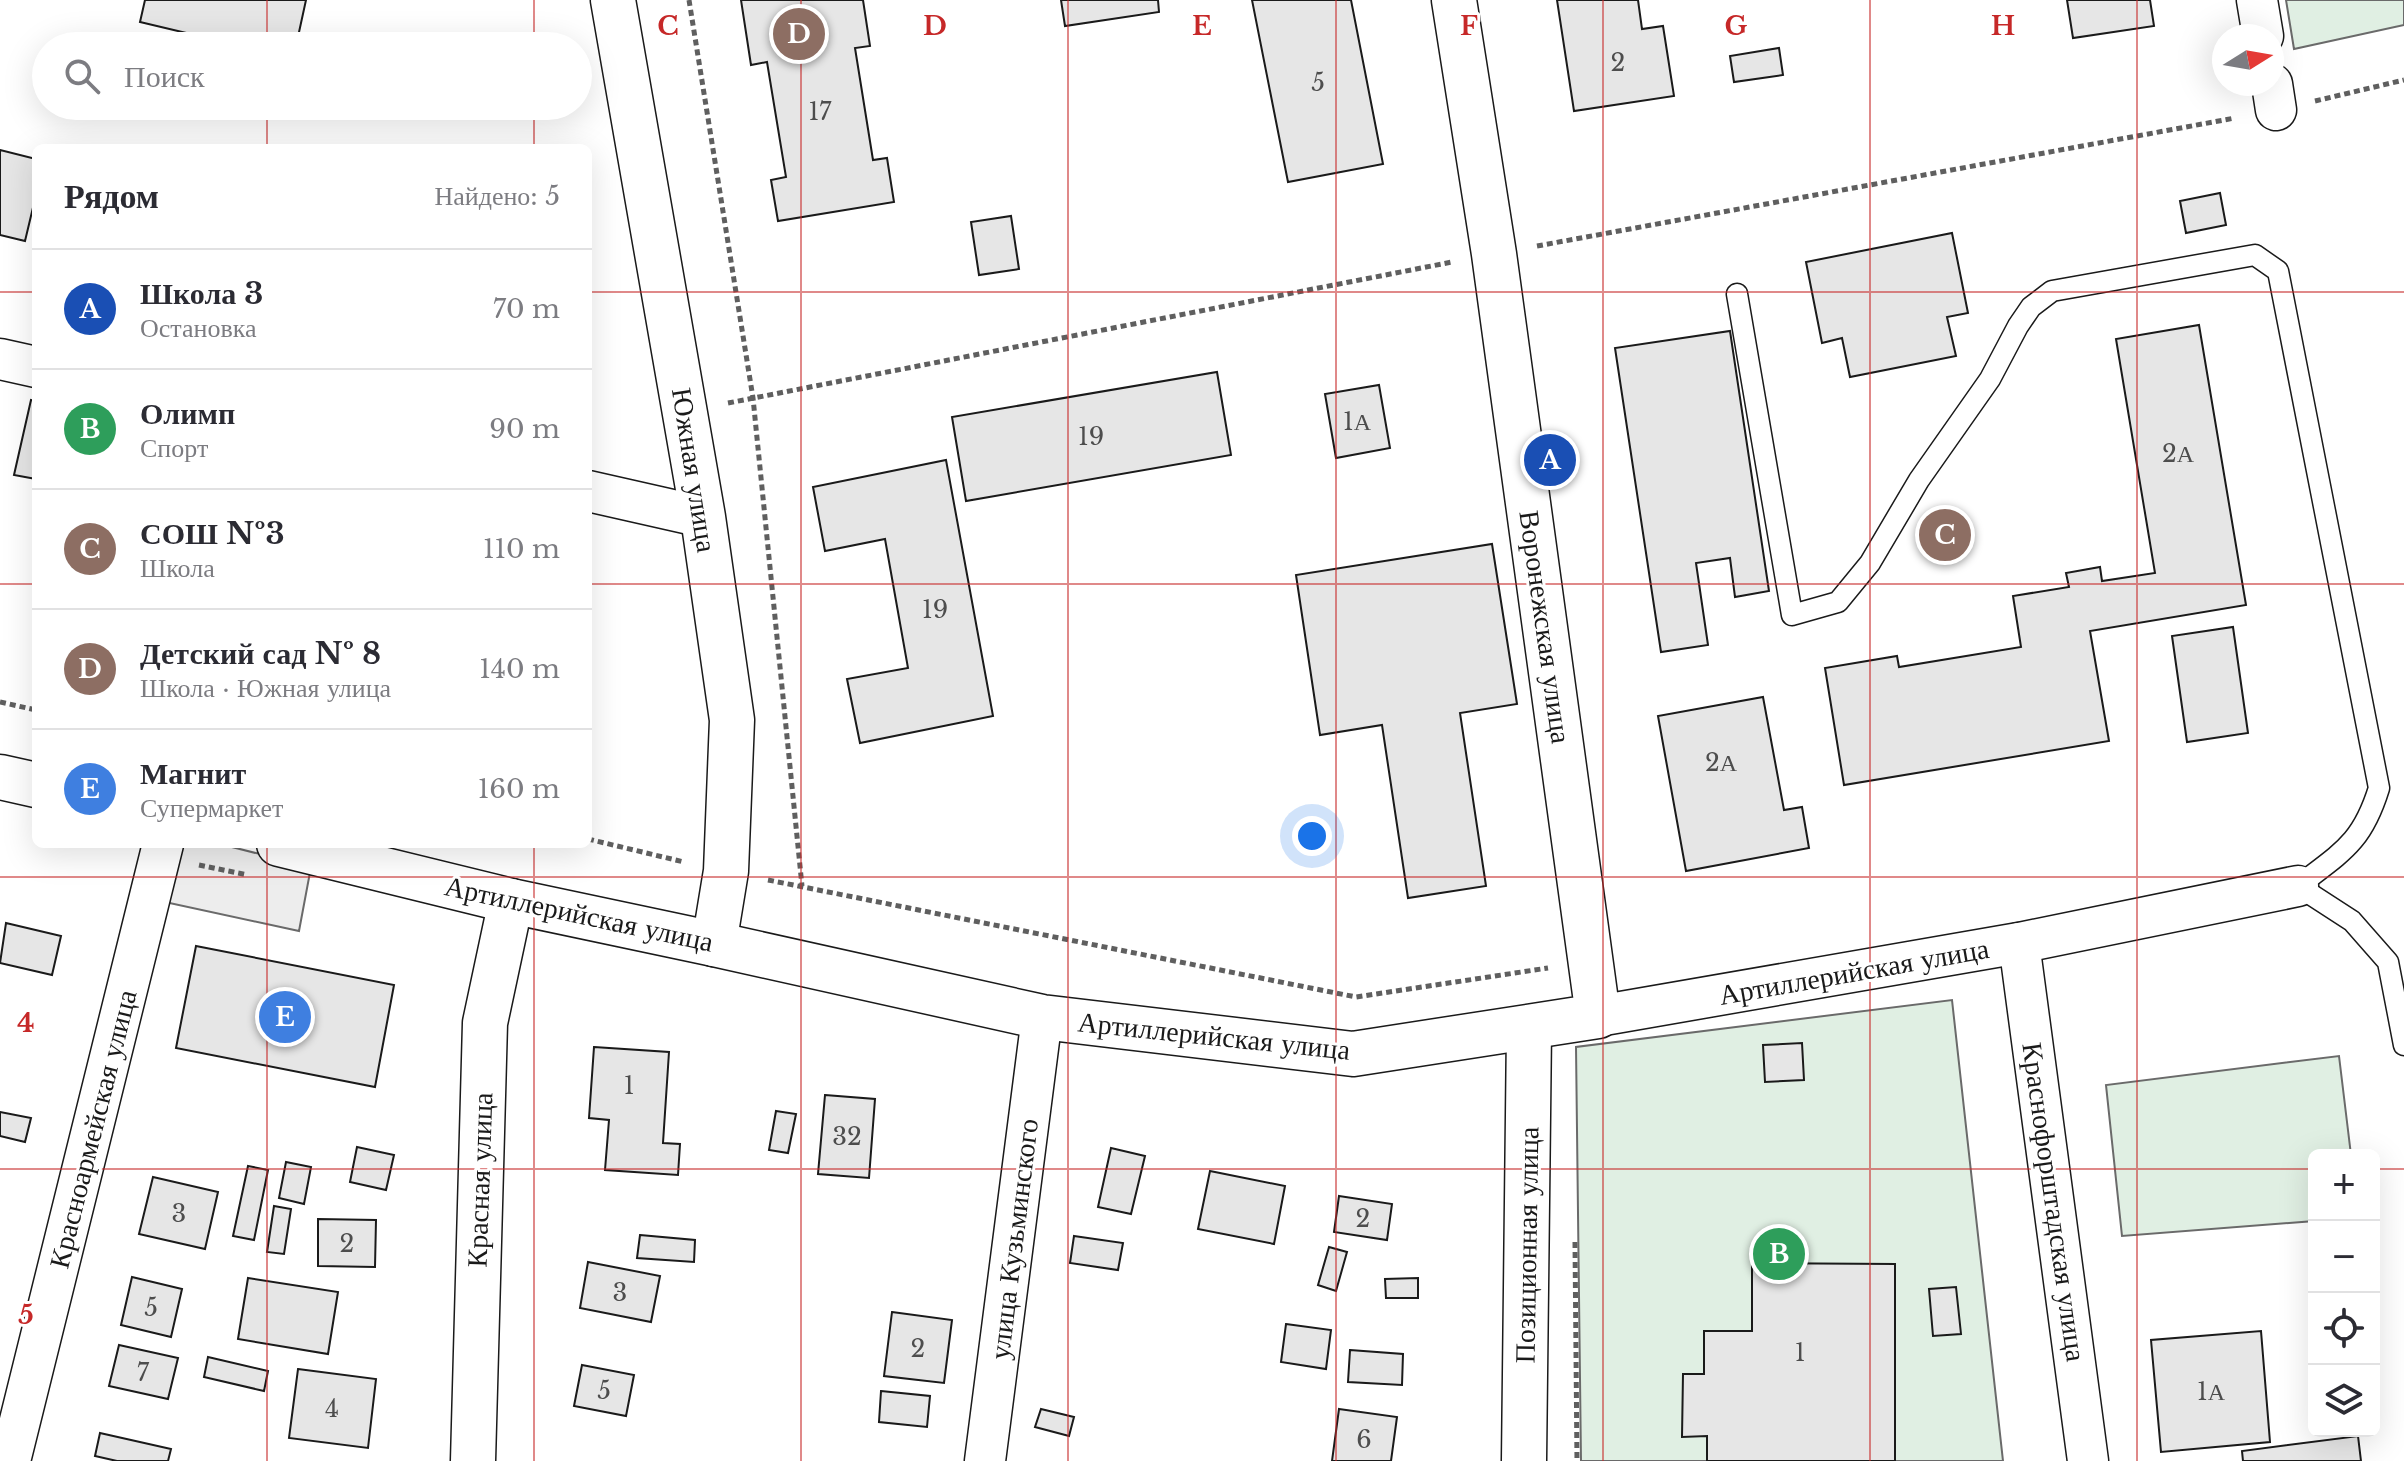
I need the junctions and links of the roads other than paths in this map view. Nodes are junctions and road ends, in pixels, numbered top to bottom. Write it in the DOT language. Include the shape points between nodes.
graph roads {
  1 [pos="613,0"];
  2 [pos="1454,0"];
  3 [pos="2257,0"];
  4 [pos="2261,24"];
  5 [pos="1737,294"];
  6 [pos="0,359"];
  7 [pos="32,366"];
  8 [pos="592,492"];
  9 [pos="703,517"];
  10 [pos="0,777"];
  11 [pos="32,784"];
  12 [pos="162,848"];
  13 [pos="295,848"];
  14 [pos="2298,886"];
  15 [pos="511,901"];
  16 [pos="2019,943"];
  17 [pos="714,944"];
  18 [pos="1598,1016"];
  19 [pos="1042,1017"];
  20 [pos="1529,1029"];
  21 [pos="2404,1045"];
  22 [pos="10,1461"];
  23 [pos="473,1461"];
  24 [pos="985,1461"];
  25 [pos="1524,1461"];
  26 [pos="2088,1461"];
  1 -- 9 [label="street, Южная улица"];
  2 -- 18 [label="street, Воронежская улица"];
  3 -- 4 [label="street"];
  5 -- 14 [label="lane" via="1792,615 1838,602 1870,563 1919,480 1990,379 2018,326 2052,291 2255,255 2278,271 2379,788 2355,842"];
  6 -- 7 [label="street"];
  8 -- 9 [label="street"];
  9 -- 17 [label="street, Южная улица" via="732,720 726,871"];
  10 -- 11 [label="street"];
  12 -- 22 [label="street, Красноармейская улица"];
  13 -- 15 [label="street, Артиллерийская улица"];
  14 -- 16 [label="street, Артиллерийская улица"];
  14 -- 21 [label="lane" via="2352,921 2388,962"];
  15 -- 17 [label="street, Артиллерийская улица"];
  15 -- 23 [label="street, Красная улица" via="485,1023"];
  16 -- 18 [label="street, Артиллерийская улица"];
  16 -- 26 [label="street, Краснофорштадская улица"];
  17 -- 19 [label="street, Артиллерийская улица"];
  18 -- 20 [label="street, Артиллерийская улица"];
  19 -- 20 [label="street, Артиллерийская улица" via="1353,1054"];
  19 -- 24 [label="street, улица Кузьминского"];
  20 -- 25 [label="street, Позиционная улица"];
}
